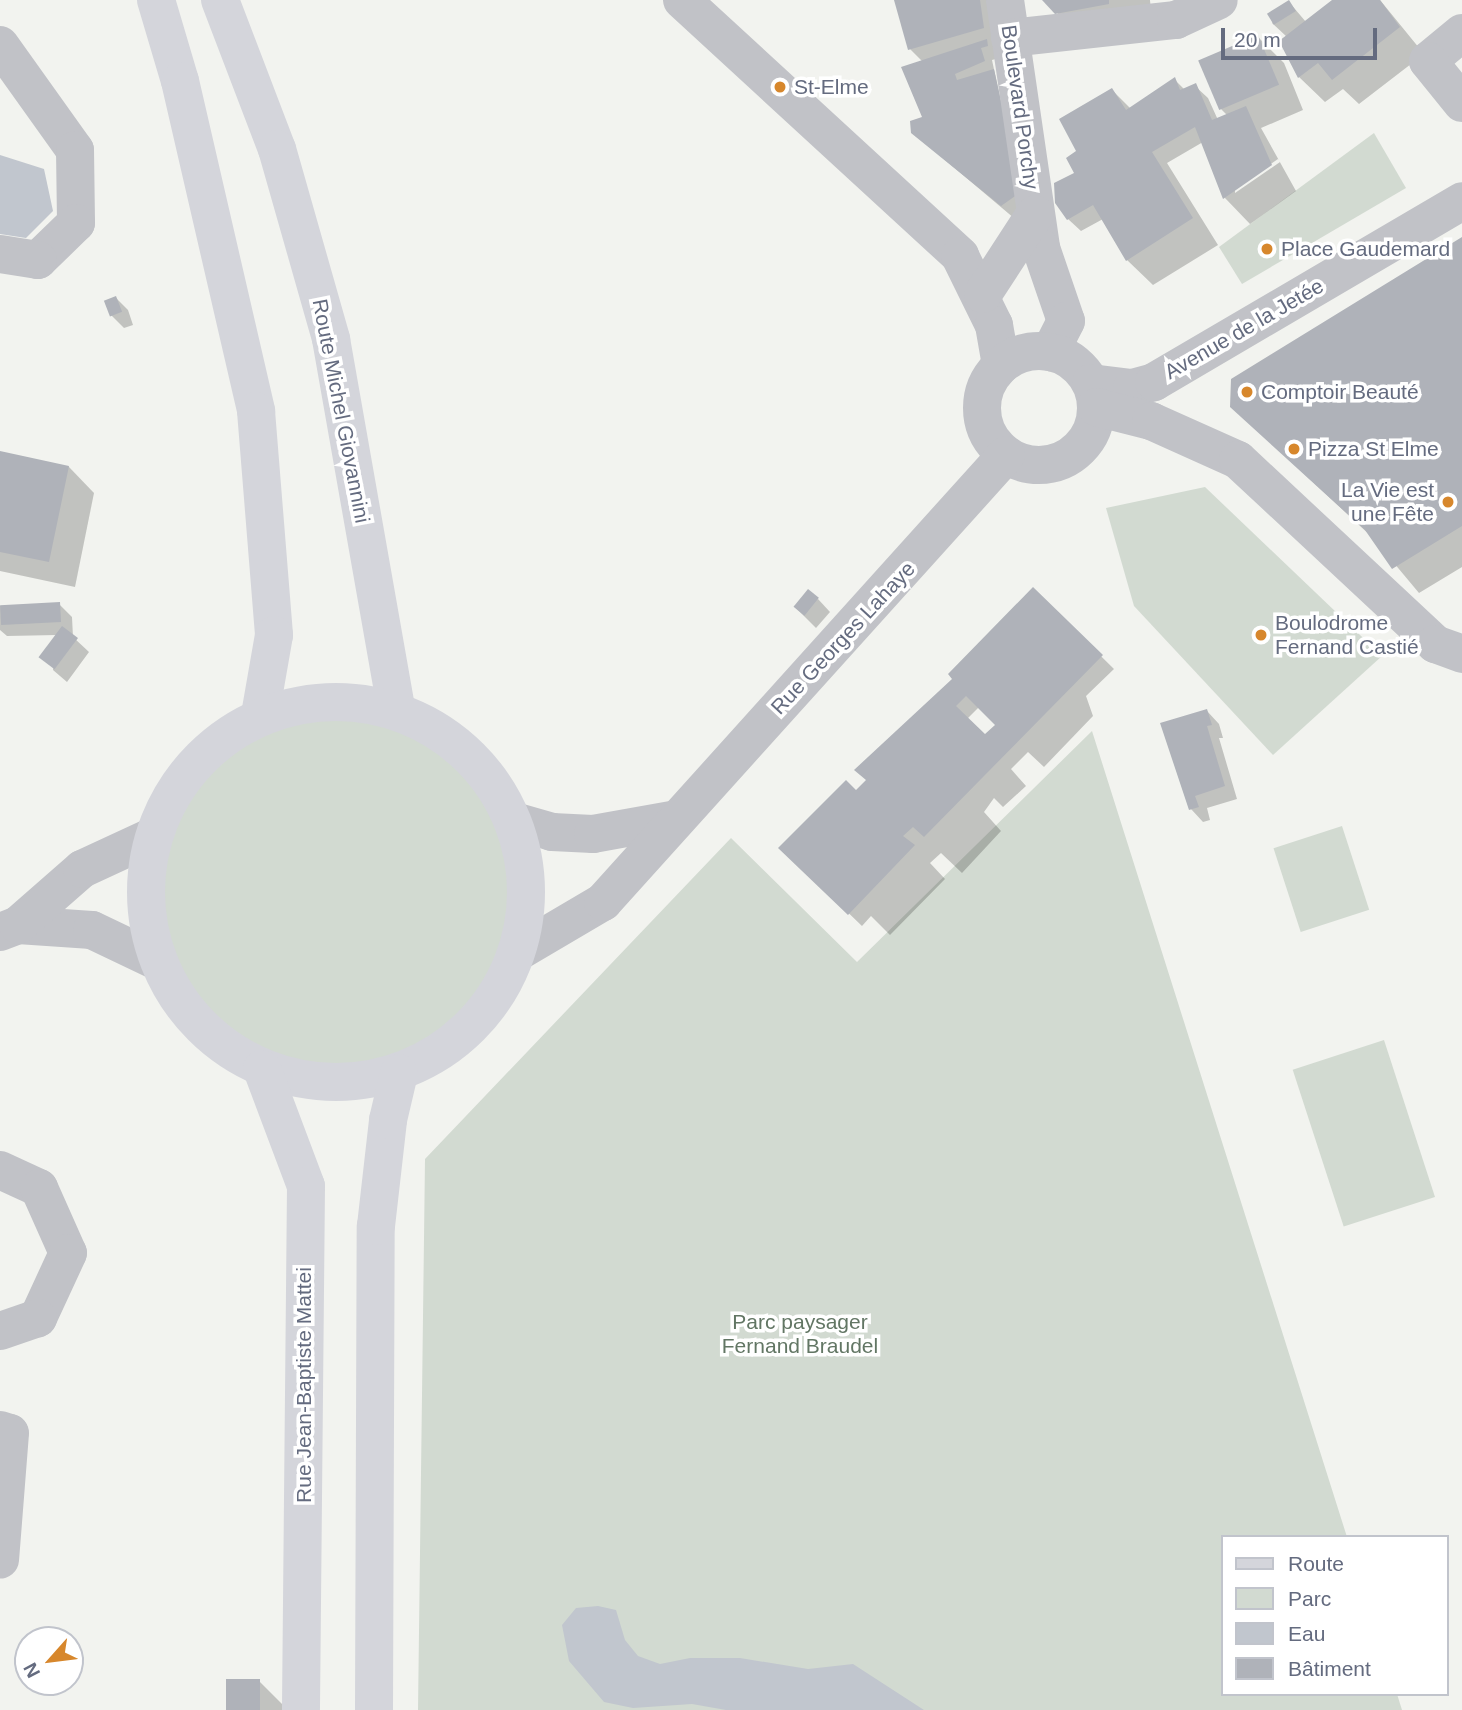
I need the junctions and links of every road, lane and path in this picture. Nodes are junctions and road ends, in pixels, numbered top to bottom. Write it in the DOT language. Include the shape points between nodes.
graph roads {
  1 [pos="156,0"];
  2 [pos="220,0"];
  3 [pos="682,0"];
  4 [pos="1005,0"];
  5 [pos="1219,0"];
  6 [pos="1462,33"];
  7 [pos="1010,38"];
  8 [pos="0,45"];
  9 [pos="1462,103"];
  10 [pos="1462,201"];
  11 [pos="1035,214"];
  12 [pos="0,254"];
  13 [pos="983,295"];
  14 [pos="1051,352"];
  15 [pos="1001,365"];
  16 [pos="1093,395"];
  17 [pos="1006,455"];
  18 [pos="1462,654"];
  19 [pos="396,709"];
  20 [pos="260,715"];
  21 [pos="676,819"];
  22 [pos="514,821"];
  23 [pos="153,836"];
  24 [pos="9,928"];
  25 [pos="518,952"];
  26 [pos="158,961"];
  27 [pos="262,1069"];
  28 [pos="399,1073"];
  29 [pos="0,1170"];
  30 [pos="0,1331"];
  31 [pos="0,1430"];
  32 [pos="0,1560"];
  33 [pos="301,1710"];
  34 [pos="374,1710"];
  1 -- 20 [label="main road" via="180,82 256,411 274,635"];
  2 -- 19 [label="main road, Route Michel Giovannini" via="277,149 331,339"];
  3 -- 13 [label="street" via="960,256"];
  4 -- 7 [label="street, Boulevard Porchy"];
  5 -- 7 [label="street" via="1176,20"];
  6 -- 9 [label="street" via="1428,61"];
  7 -- 11 [label="street, Boulevard Porchy"];
  8 -- 12 [label="street" via="75,149 76,223 38,260"];
  10 -- 16 [label="street, Avenue de la Jetée" via="1154,382"];
  11 -- 13 [label="street, Boulevard Porchy"];
  11 -- 14 [label="street, Boulevard Porchy" via="1041,248 1066,321"];
  13 -- 15 [label="street"];
  14 -- 15 [label="street" via="1032,351"];
  14 -- 16 [label="street" via="1068,358"];
  15 -- 17 [label="street" via="990,379 982,411 985,428"];
  16 -- 17 [label="street" via="1088,437 1065,460 1034,465"];
  16 -- 18 [label="street" via="1238,460 1435,644"];
  17 -- 21 [label="street, Rue Georges Lahaye"];
  19 -- 20 [label="main road" via="327,700"];
  19 -- 22 [label="main road" via="446,734 487,773"];
  20 -- 23 [label="main road" via="224,736 193,764 169,798"];
  21 -- 22 [label="street" via="593,834 552,832"];
  21 -- 25 [label="street, Rue Georges Lahaye" via="603,901"];
  22 -- 25 [label="main road" via="527,886"];
  23 -- 24 [label="street" via="82,870"];
  23 -- 26 [label="main road" via="145,878 148,920"];
  24 -- 26 [label="street" via="92,930"];
  25 -- 28 [label="main road" via="492,1004 451,1045"];
  26 -- 27 [label="main road" via="199,1025 228,1050"];
  27 -- 28 [label="main road" via="307,1081 354,1083"];
  27 -- 33 [label="main road, Rue Jean-Baptiste Mattei" via="306,1186"];
  28 -- 34 [label="main road" via="388,1120 376,1226"];
  29 -- 30 [label="street" via="39,1188 68,1254 38,1318"];
  31 -- 32 [label="street" via="10,1433"];
}
